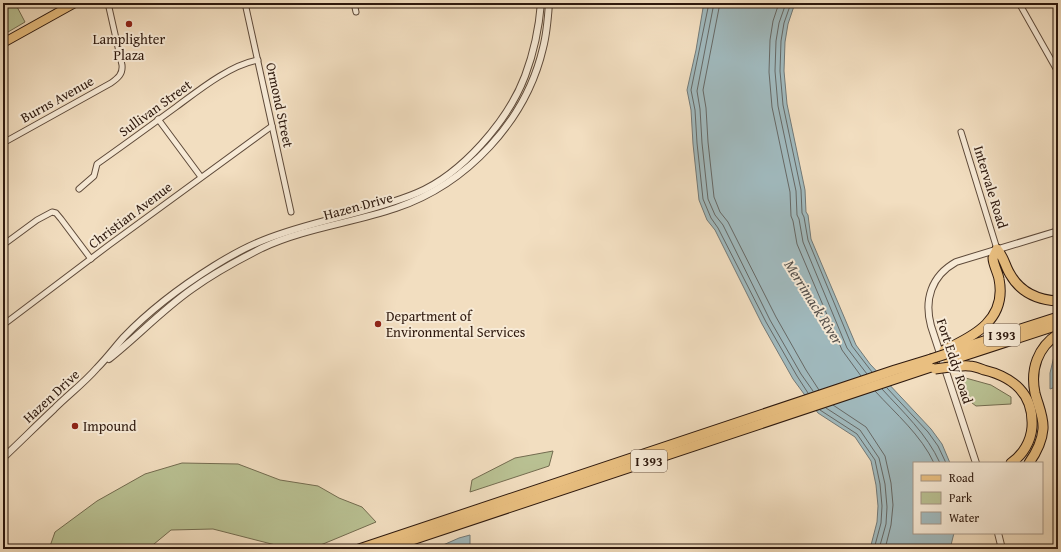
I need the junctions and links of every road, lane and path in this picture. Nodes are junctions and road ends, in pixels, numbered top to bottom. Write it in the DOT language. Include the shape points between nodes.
graph roads {
  1 [pos="75,3"];
  2 [pos="108,3"];
  3 [pos="245,3"];
  4 [pos="354,3"];
  5 [pos="541,3"];
  6 [pos="549,3"];
  7 [pos="1019,3"];
  8 [pos="356,12"];
  9 [pos="3,43"];
  10 [pos="258,60"];
  11 [pos="1058,72"];
  12 [pos="158,119"];
  13 [pos="272,126"];
  14 [pos="961,132"];
  15 [pos="3,143"];
  16 [pos="201,178"];
  17 [pos="79,189"];
  18 [pos="290,212"];
  19 [pos="1058,231"];
  20 [pos="3,245"];
  21 [pos="997,249"];
  22 [pos="90,260"];
  23 [pos="1058,301"];
  24 [pos="1058,317"];
  25 [pos="3,325"];
  26 [pos="1058,325"];
  27 [pos="1058,334"];
  28 [pos="947,358"];
  29 [pos="98,368"];
  30 [pos="791,409"];
  31 [pos="3,458"];
  32 [pos="976,462"];
  33 [pos="1012,462"];
  34 [pos="1029,462"];
  35 [pos="998,534"];
  36 [pos="359,549"];
  37 [pos="385,549"];
  38 [pos="1002,549"];
  1 -- 9 [label="main road"];
  2 -- 15 [label="street, Burns Avenue" via="122,66 120,76"];
  3 -- 10 [label="street, Ormond Street"];
  4 -- 8 [label="street"];
  5 -- 29 [label="street, Hazen Drive" via="534,50 516,96 495,128 459,166 418,193 290,231 239,251 192,280 160,305 124,337"];
  6 -- 29 [label="street, Hazen Drive" via="543,48 528,92 507,125 470,166 420,199 288,238 233,262 192,290"];
  7 -- 11 [label="street"];
  10 -- 12 [label="street, Sullivan Street" via="235,68 216,79"];
  10 -- 13 [label="street, Ormond Street"];
  12 -- 16 [label="street"];
  12 -- 17 [label="street, Sullivan Street" via="98,164 94,176"];
  13 -- 16 [label="street, Christian Avenue"];
  13 -- 18 [label="street, Ormond Street"];
  14 -- 21 [label="street, Intervale Road"];
  16 -- 22 [label="street, Christian Avenue"];
  19 -- 21 [label="street, Fort Eddy Road"];
  20 -- 22 [label="street" via="52,212 61,219"];
  21 -- 23 [label="highway" via="1009,274 1024,291 1030,295"];
  21 -- 28 [label="highway" via="993,258 1000,294 993,317 984,328"];
  21 -- 32 [label="street, Fort Eddy Road" via="949,265 932,286 928,304 931,326"];
  22 -- 25 [label="street, Christian Avenue"];
  24 -- 28 [label="highway, I 393"];
  26 -- 28 [label="highway, I 393"];
  27 -- 34 [label="highway" via="1044,346 1034,371 1033,382 1043,419 1043,430 1038,448"];
  28 -- 30 [label="highway, I 393"];
  28 -- 33 [label="highway" via="1004,376 1021,390 1027,399 1031,409 1032,431 1024,451"];
  29 -- 31 [label="street, Hazen Drive"];
  30 -- 36 [label="highway, I 393"];
  30 -- 37 [label="highway, I 393"];
  35 -- 38 [label="street"];
}
